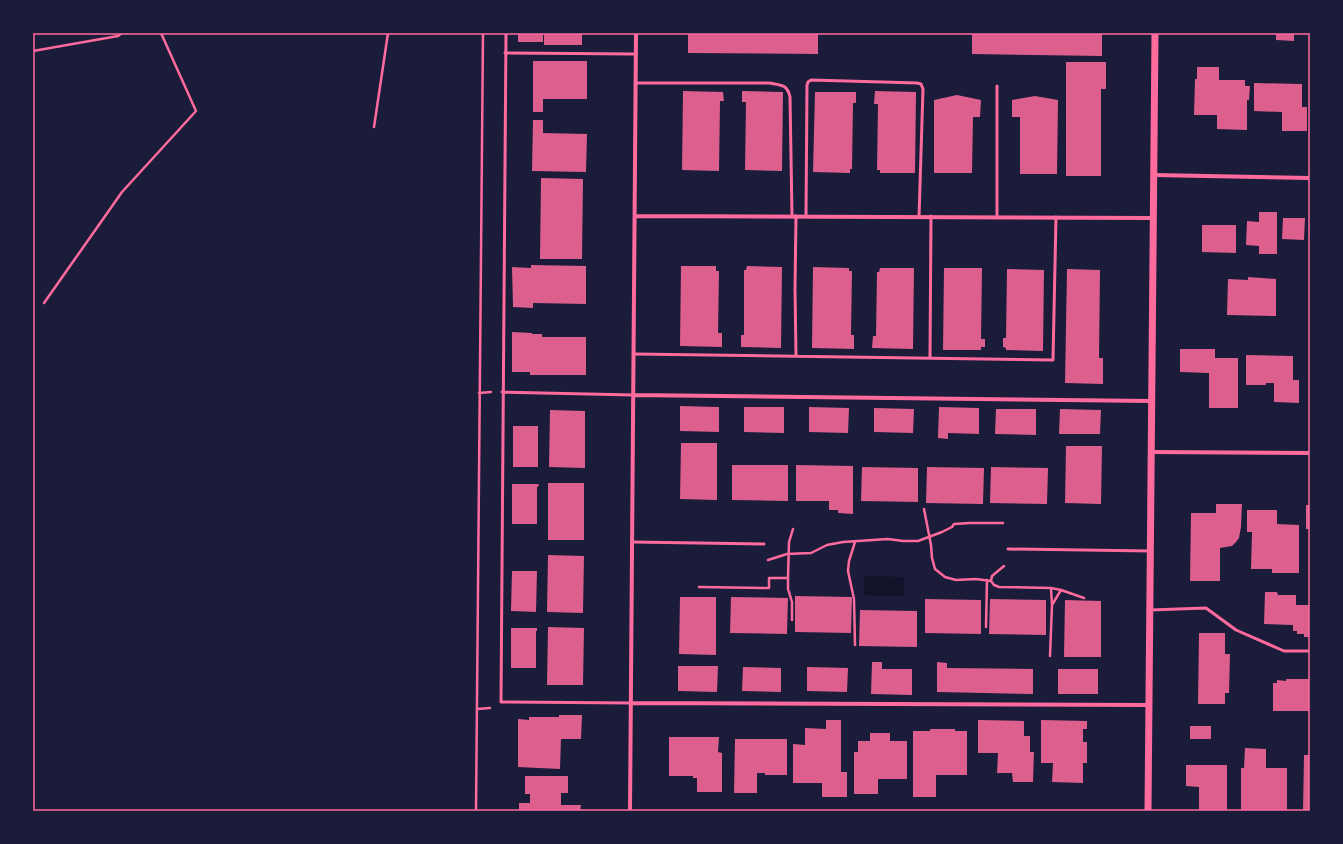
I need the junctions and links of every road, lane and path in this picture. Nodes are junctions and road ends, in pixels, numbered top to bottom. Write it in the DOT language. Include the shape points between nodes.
graph roads {
  1 [pos="122,33"];
  2 [pos="162,33"];
  3 [pos="388,33"];
  4 [pos="483,33"];
  5 [pos="506,33"];
  6 [pos="636,33"];
  7 [pos="1155,33"];
  8 [pos="33,51"];
  9 [pos="505,52"];
  10 [pos="636,54"];
  11 [pos="636,83"];
  12 [pos="997,86"];
  13 [pos="374,127"];
  14 [pos="1154,175"];
  15 [pos="1310,178"];
  16 [pos="635,216"];
  17 [pos="794,216"];
  18 [pos="806,216"];
  19 [pos="919,216"];
  20 [pos="931,216"];
  21 [pos="997,217"];
  22 [pos="1056,217"];
  23 [pos="1153,218"];
  24 [pos="44,303"];
  25 [pos="634,354"];
  26 [pos="796,356"];
  27 [pos="930,358"];
  28 [pos="502,392"];
  29 [pos="634,394"];
  30 [pos="1152,401"];
  31 [pos="1151,452"];
  32 [pos="1310,453"];
  33 [pos="924,509"];
  34 [pos="1003,523"];
  35 [pos="793,529"];
  36 [pos="929,538"];
  37 [pos="632,542"];
  38 [pos="855,542"];
  39 [pos="764,544"];
  40 [pos="1008,549"];
  41 [pos="1150,551"];
  42 [pos="789,554"];
  43 [pos="768,560"];
  44 [pos="1004,566"];
  45 [pos="788,578"];
  46 [pos="989,580"];
  47 [pos="699,586"];
  48 [pos="1050,588"];
  49 [pos="1061,590"];
  50 [pos="1084,598"];
  51 [pos="1052,605"];
  52 [pos="1150,610"];
  53 [pos="792,620"];
  54 [pos="986,627"];
  55 [pos="855,645"];
  56 [pos="1310,651"];
  57 [pos="1050,656"];
  58 [pos="631,703"];
  59 [pos="1149,705"];
  60 [pos="476,811"];
  61 [pos="630,811"];
  62 [pos="1148,811"];
  1 -- 8 [label="path" via="118,36"];
  2 -- 24 [label="path" via="196,111 122,192"];
  3 -- 13 [label="path"];
  4 -- 60 [label="path"];
  5 -- 9 [label="lane"];
  6 -- 10 [label="street"];
  7 -- 14 [label="street"];
  9 -- 10 [label="lane"];
  9 -- 28 [label="lane"];
  10 -- 11 [label="street"];
  11 -- 16 [label="street"];
  11 -- 17 [label="lane" via="769,83 782,85 788,89"];
  12 -- 21 [label="lane"];
  14 -- 15 [label="street"];
  14 -- 23 [label="street"];
  16 -- 17 [label="street"];
  16 -- 25 [label="street"];
  17 -- 18 [label="street"];
  17 -- 26 [label="lane"];
  18 -- 19 [label="street"];
  18 -- 19 [label="lane" via="807,85 811,80 921,84 923,89"];
  19 -- 20 [label="street"];
  20 -- 21 [label="street"];
  20 -- 27 [label="lane"];
  21 -- 22 [label="street"];
  22 -- 23 [label="street"];
  22 -- 27 [label="lane" via="1053,360"];
  23 -- 30 [label="street"];
  25 -- 26 [label="lane"];
  25 -- 29 [label="street"];
  26 -- 27 [label="lane"];
  28 -- 29 [label="lane"];
  28 -- 58 [label="lane" via="500,702"];
  29 -- 30 [label="street"];
  29 -- 37 [label="street"];
  30 -- 31 [label="street"];
  31 -- 32 [label="street"];
  31 -- 41 [label="street"];
  33 -- 36 [label="path"];
  34 -- 36 [label="path" via="954,524"];
  35 -- 42 [label="path"];
  36 -- 38 [label="path" via="918,541 888,539"];
  36 -- 46 [label="path" via="935,569 945,577 956,580"];
  37 -- 39 [label="lane"];
  37 -- 58 [label="street"];
  38 -- 42 [label="path" via="827,545 811,553"];
  38 -- 55 [label="path" via="848,571 854,599"];
  40 -- 41 [label="lane"];
  41 -- 52 [label="street"];
  42 -- 43 [label="path"];
  42 -- 45 [label="path"];
  44 -- 46 [label="path"];
  45 -- 47 [label="path" via="769,578 769,588"];
  45 -- 53 [label="path"];
  46 -- 48 [label="path" via="999,588"];
  46 -- 54 [label="path"];
  48 -- 49 [label="path"];
  48 -- 51 [label="path"];
  49 -- 50 [label="path"];
  49 -- 51 [label="path"];
  51 -- 57 [label="path"];
  52 -- 56 [label="lane" via="1206,608 1236,630 1284,650"];
  52 -- 59 [label="street"];
  58 -- 59 [label="street"];
  58 -- 61 [label="street"];
  59 -- 62 [label="street"];
}
